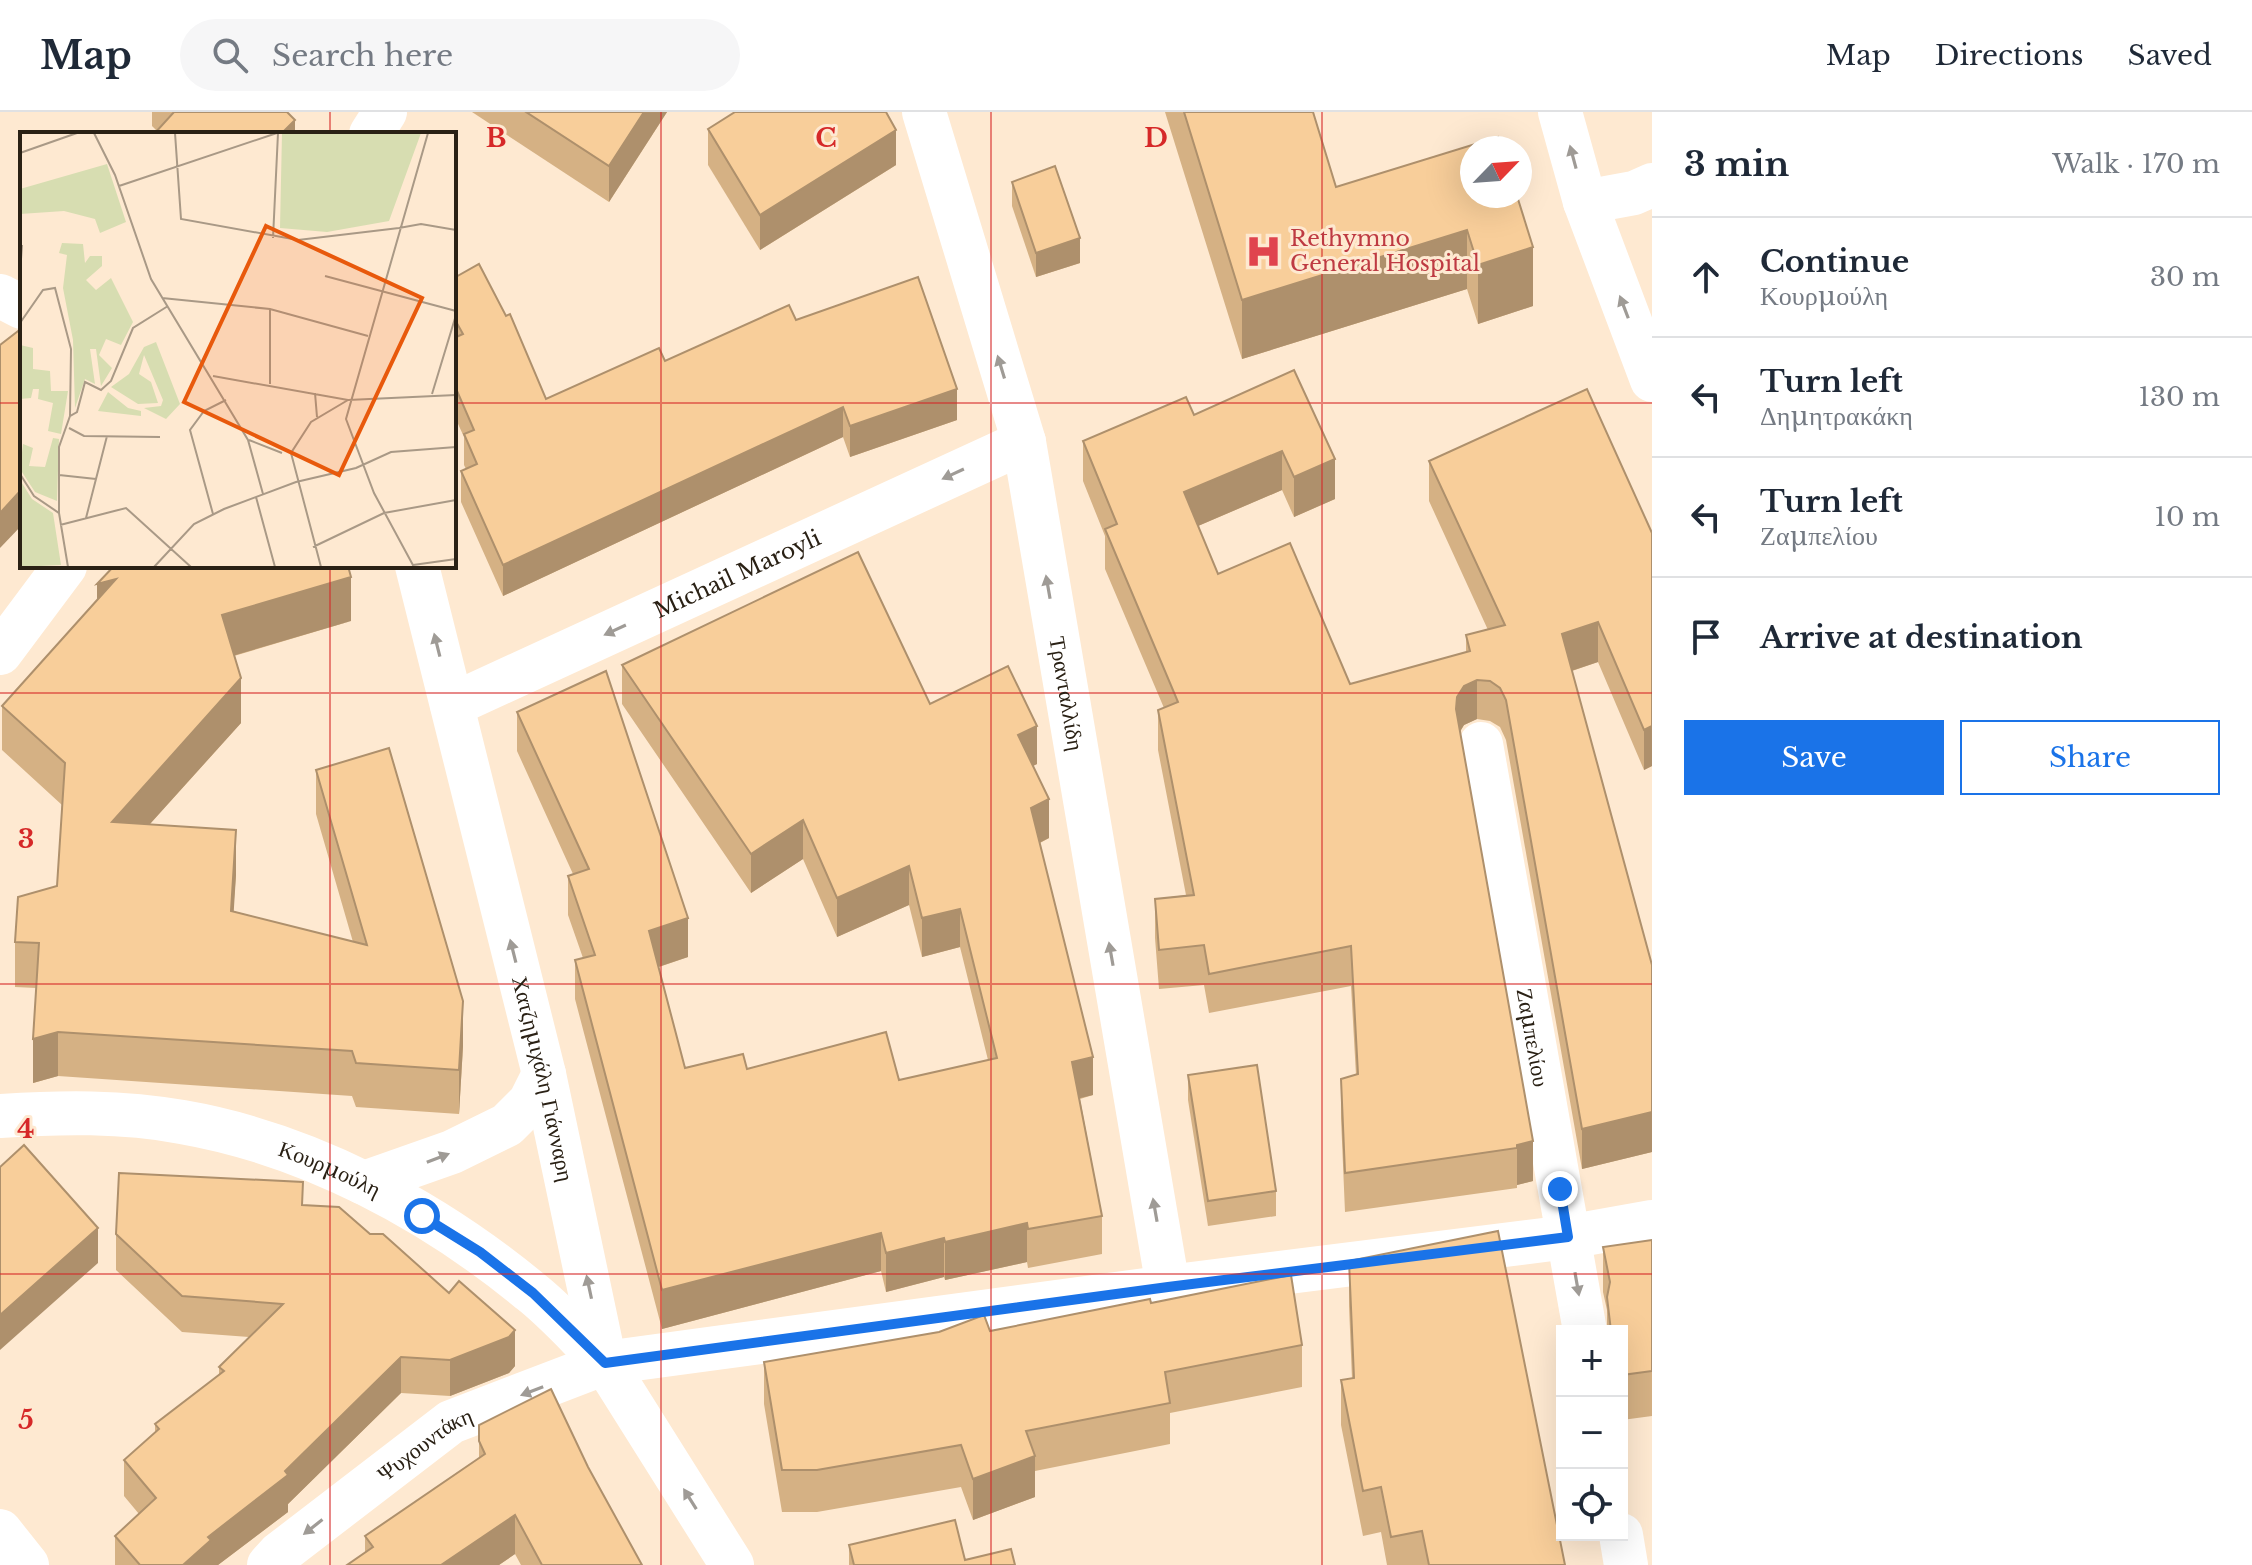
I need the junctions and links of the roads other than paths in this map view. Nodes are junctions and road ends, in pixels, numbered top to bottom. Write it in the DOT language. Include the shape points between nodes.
graph roads {
  1 [pos="385,112"];
  2 [pos="924,112"];
  3 [pos="1560,112"];
  4 [pos="372,132"];
  5 [pos="1652,185"];
  6 [pos="1585,202"];
  7 [pos="0,296"];
  8 [pos="20,306"];
  9 [pos="1652,380"];
  10 [pos="1024,442"];
  11 [pos="64,568"];
  12 [pos="418,568"];
  13 [pos="0,653"];
  14 [pos="452,705"];
  15 [pos="1481,744"];
  16 [pos="544,1074"];
  17 [pos="0,1116"];
  18 [pos="364,1183"];
  19 [pos="1652,1222"];
  20 [pos="1568,1237"];
  21 [pos="1168,1287"];
  22 [pos="1584,1325"];
  23 [pos="605,1363"];
  24 [pos="0,1531"];
  25 [pos="1622,1541"];
  26 [pos="27,1565"];
  27 [pos="269,1565"];
  28 [pos="732,1565"];
  29 [pos="1626,1565"];
  1 -- 4 [label="street"];
  10 -- 2 [label="street, Τρανταλλίδη, one-way"];
  6 -- 3 [label="street, one-way"];
  5 -- 6 [label="street"];
  9 -- 6 [label="street, one-way"];
  7 -- 8 [label="street"];
  10 -- 14 [label="street, Michail Maroyli, one-way"];
  21 -- 10 [label="street, Τρανταλλίδη, one-way"];
  11 -- 13 [label="street"];
  14 -- 12 [label="street, Χατζημιχάλη Γιάνναρη, one-way"];
  16 -- 14 [label="street, Χατζημιχάλη Γιάνναρη, one-way"];
  15 -- 20 [label="street, Ζαμπελίου"];
  18 -- 16 [label="street, one-way" via="452,1152 507,1125 530,1102"];
  23 -- 16 [label="street, Χατζημιχάλη Γιάνναρη, one-way"];
  17 -- 18 [label="street, Κουρμούλη" via="120,1114 183,1122 289,1151"];
  18 -- 23 [label="street, Κουρμούλη" via="480,1252 533,1293"];
  19 -- 20 [label="street, Ψυχουντάκη"];
  20 -- 21 [label="street, Ψυχουντάκη"];
  20 -- 22 [label="street, Ζαμπελίου, one-way"];
  21 -- 23 [label="street, Ψυχουντάκη"];
  23 -- 27 [label="street, Ψυχουντάκη, one-way" via="451,1422"];
  28 -- 23 [label="street, Χατζημιχάλη Γιάνναρη, one-way"];
  24 -- 26 [label="street"];
  25 -- 29 [label="street"];
}
